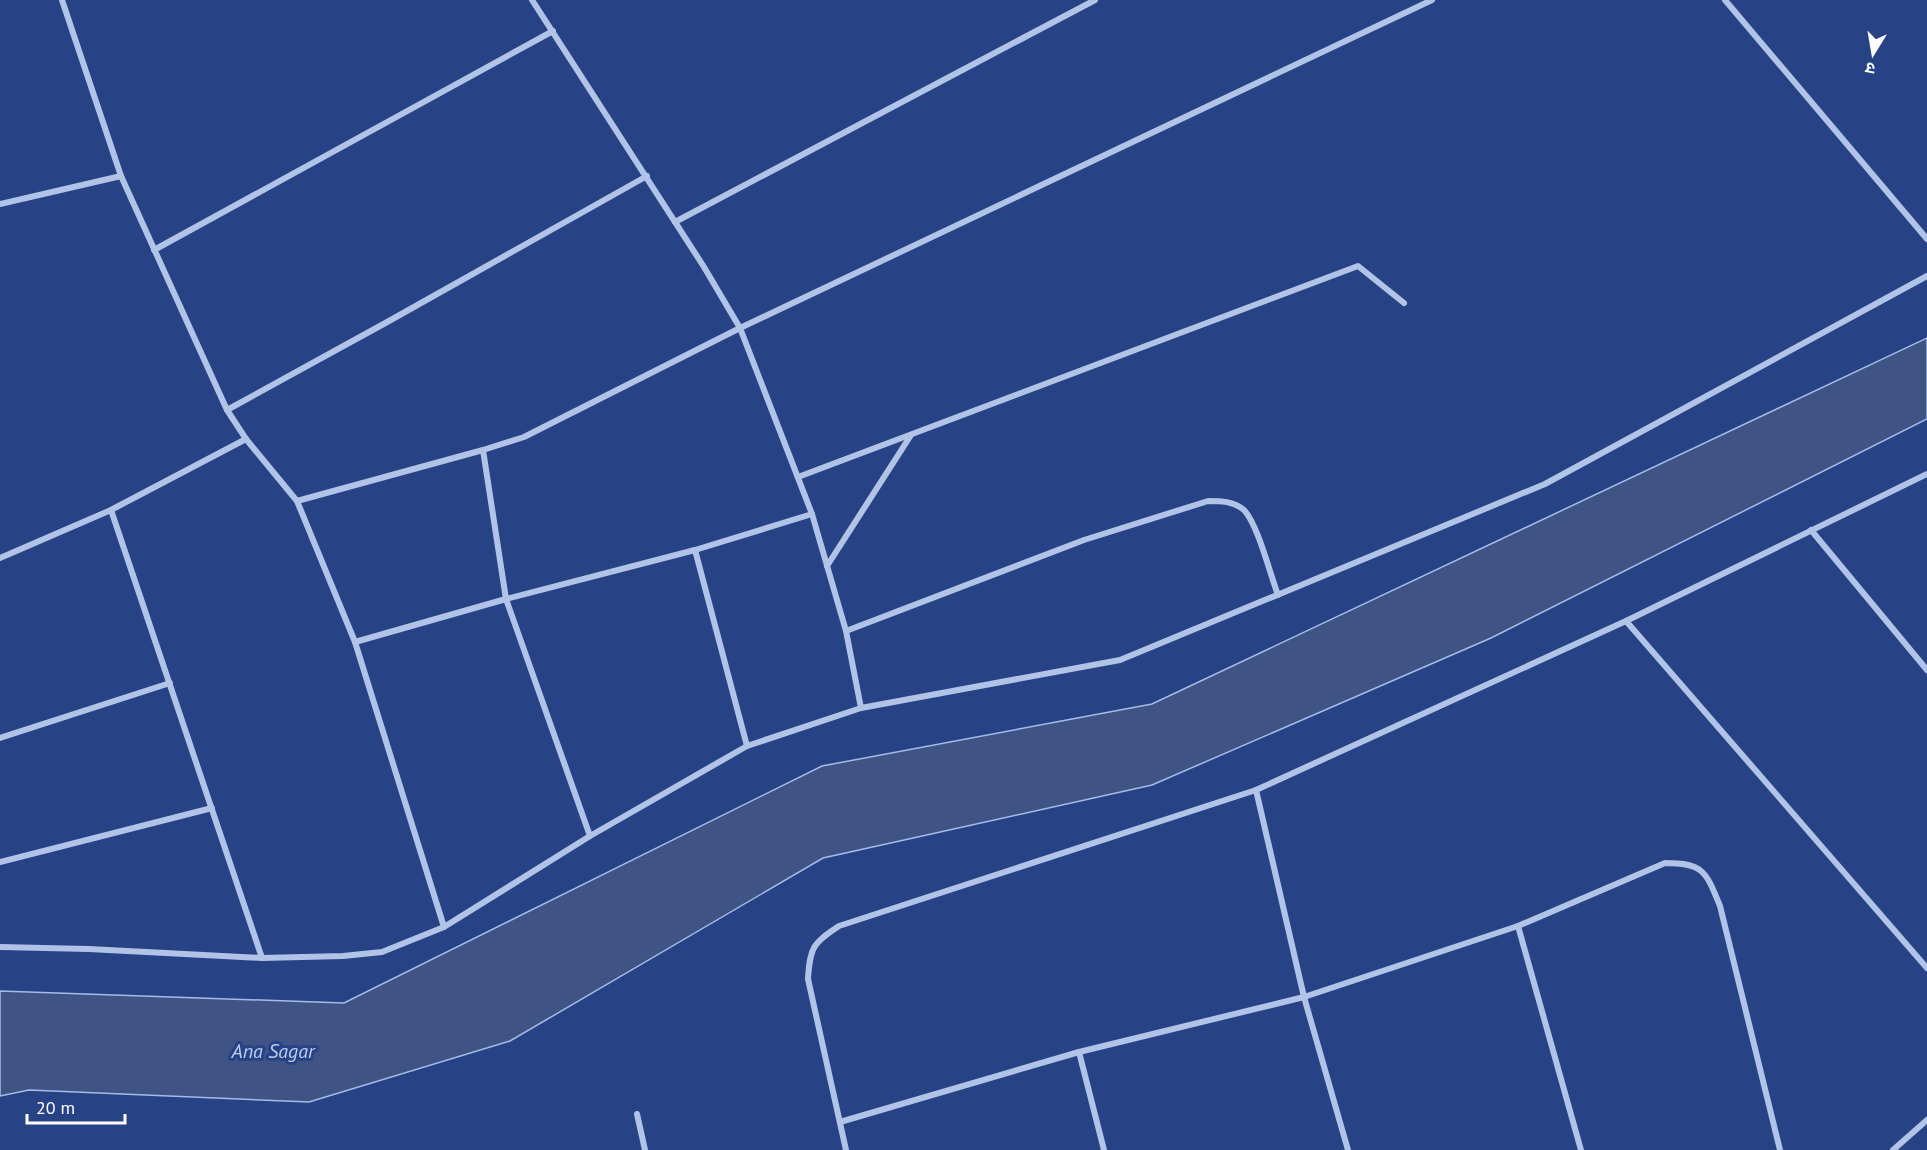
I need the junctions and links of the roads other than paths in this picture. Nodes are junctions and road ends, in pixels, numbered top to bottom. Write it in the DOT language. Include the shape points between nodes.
graph roads {
  1 [pos="62,0"];
  2 [pos="532,0"];
  3 [pos="1095,0"];
  4 [pos="1432,0"];
  5 [pos="1725,0"];
  6 [pos="553,31"];
  7 [pos="121,176"];
  8 [pos="647,176"];
  9 [pos="0,204"];
  10 [pos="675,222"];
  11 [pos="1927,239"];
  12 [pos="154,250"];
  13 [pos="1927,276"];
  14 [pos="1404,303"];
  15 [pos="740,328"];
  16 [pos="227,410"];
  17 [pos="912,435"];
  18 [pos="246,439"];
  19 [pos="483,450"];
  20 [pos="1927,474"];
  21 [pos="798,477"];
  22 [pos="297,501"];
  23 [pos="111,510"];
  24 [pos="812,513"];
  25 [pos="1811,530"];
  26 [pos="695,550"];
  27 [pos="0,558"];
  28 [pos="827,566"];
  29 [pos="1278,595"];
  30 [pos="506,599"];
  31 [pos="1626,621"];
  32 [pos="846,632"];
  33 [pos="355,642"];
  34 [pos="1927,670"];
  35 [pos="170,683"];
  36 [pos="861,708"];
  37 [pos="0,738"];
  38 [pos="747,746"];
  39 [pos="1256,790"];
  40 [pos="212,808"];
  41 [pos="590,836"];
  42 [pos="0,862"];
  43 [pos="1518,926"];
  44 [pos="444,927"];
  45 [pos="0,947"];
  46 [pos="262,958"];
  47 [pos="1927,968"];
  48 [pos="1304,997"];
  49 [pos="1079,1052"];
  50 [pos="637,1114"];
  51 [pos="1927,1120"];
  52 [pos="840,1122"];
  53 [pos="645,1150"];
  54 [pos="846,1150"];
  55 [pos="1104,1150"];
  56 [pos="1348,1150"];
  57 [pos="1581,1150"];
  58 [pos="1780,1150"];
  59 [pos="1893,1150"];
  1 -- 7 [label="street"];
  2 -- 6 [label="street"];
  3 -- 10 [label="street"];
  4 -- 15 [label="street"];
  5 -- 11 [label="street"];
  6 -- 8 [label="street"];
  6 -- 12 [label="street"];
  7 -- 9 [label="street"];
  7 -- 12 [label="street"];
  8 -- 10 [label="street"];
  8 -- 16 [label="street"];
  10 -- 15 [label="street"];
  12 -- 16 [label="street"];
  13 -- 29 [label="street" via="1545,484"];
  14 -- 17 [label="street" via="1358,266"];
  15 -- 19 [label="street" via="524,437"];
  15 -- 21 [label="street"];
  16 -- 18 [label="street"];
  17 -- 21 [label="street"];
  17 -- 28 [label="street"];
  18 -- 22 [label="street"];
  18 -- 23 [label="street"];
  19 -- 22 [label="street"];
  19 -- 30 [label="street"];
  20 -- 25 [label="street"];
  21 -- 24 [label="street"];
  22 -- 33 [label="street"];
  23 -- 27 [label="street"];
  23 -- 35 [label="street"];
  24 -- 26 [label="street"];
  24 -- 28 [label="street"];
  25 -- 31 [label="street"];
  25 -- 34 [label="street"];
  26 -- 30 [label="street"];
  26 -- 38 [label="street"];
  28 -- 32 [label="street"];
  29 -- 32 [label="street" via="1251,520 1242,508 1226,501 1208,501 1084,540"];
  29 -- 36 [label="street" via="1120,660"];
  30 -- 33 [label="street"];
  30 -- 41 [label="street"];
  31 -- 39 [label="street"];
  31 -- 47 [label="street"];
  32 -- 36 [label="street"];
  33 -- 44 [label="street"];
  35 -- 37 [label="street"];
  35 -- 40 [label="street"];
  36 -- 38 [label="street"];
  38 -- 41 [label="street"];
  39 -- 48 [label="street"];
  39 -- 52 [label="street" via="840,926 819,939 810,956 808,979"];
  40 -- 42 [label="street"];
  40 -- 46 [label="street"];
  41 -- 44 [label="street"];
  43 -- 48 [label="street"];
  43 -- 57 [label="street"];
  43 -- 58 [label="street" via="1665,863 1688,863 1707,875 1720,906"];
  44 -- 46 [label="street" via="382,952"];
  45 -- 46 [label="street"];
  48 -- 49 [label="street"];
  48 -- 56 [label="street"];
  49 -- 52 [label="street"];
  49 -- 55 [label="street"];
  50 -- 53 [label="street"];
  51 -- 59 [label="street"];
  52 -- 54 [label="street"];
}
